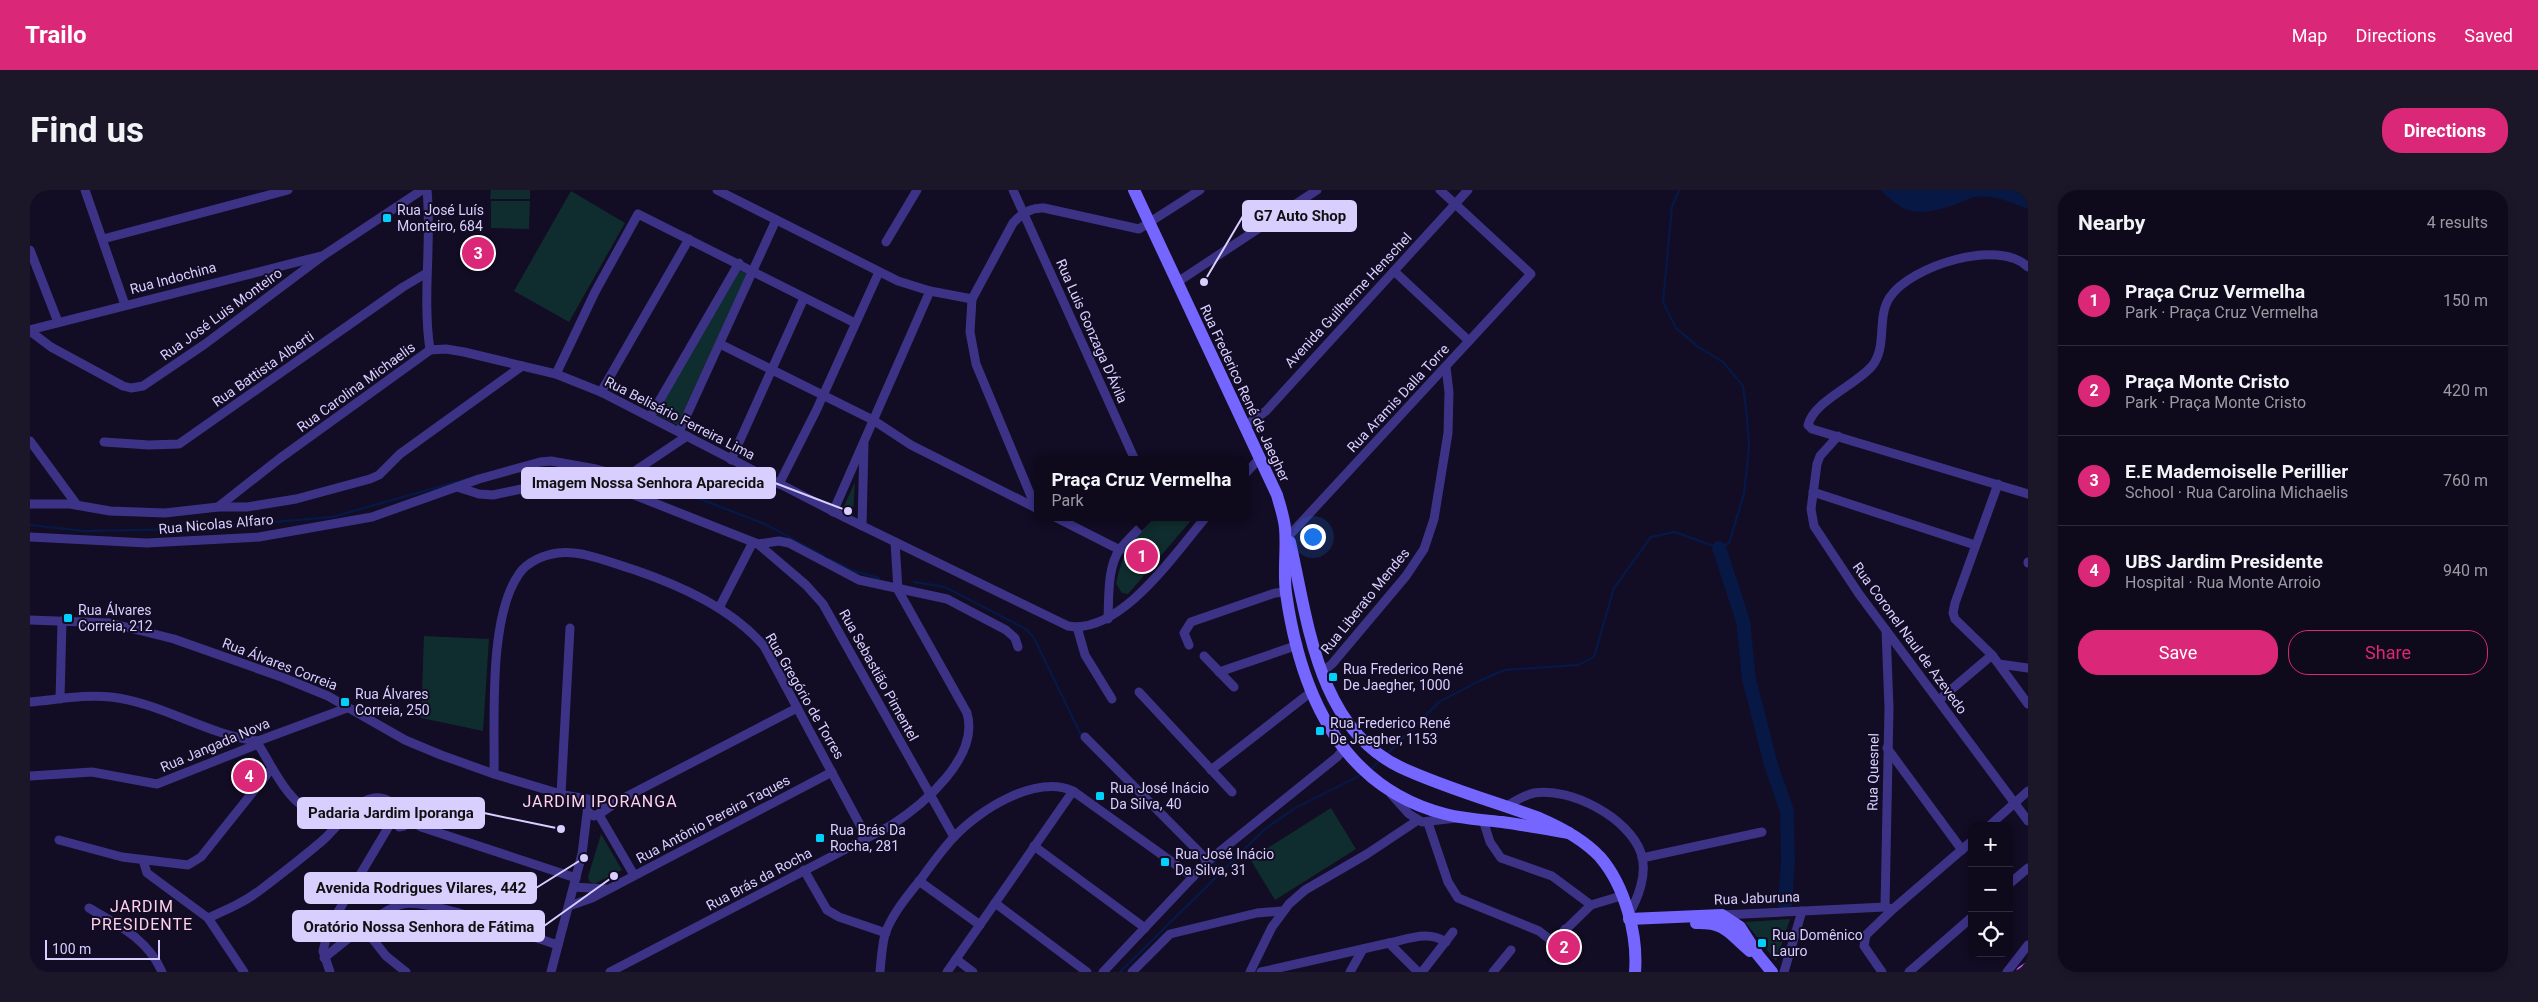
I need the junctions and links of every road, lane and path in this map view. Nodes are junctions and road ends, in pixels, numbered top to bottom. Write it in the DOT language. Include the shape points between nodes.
graph roads {
  1 [pos="85,190"];
  2 [pos="288,190"];
  3 [pos="422,190"];
  4 [pos="427,190"];
  5 [pos="717,190"];
  6 [pos="917,190"];
  7 [pos="1013,190"];
  8 [pos="1134,190"];
  9 [pos="1200,190"];
  10 [pos="1317,190"];
  11 [pos="1440,190"];
  12 [pos="1468,190"];
  13 [pos="1455,204"];
  14 [pos="1023,213"];
  15 [pos="776,220"];
  16 [pos="1149,224"];
  17 [pos="103,239"];
  18 [pos="689,240"];
  19 [pos="886,242"];
  20 [pos="30,250"];
  21 [pos="324,255"];
  22 [pos="739,263"];
  23 [pos="2028,267"];
  24 [pos="754,271"];
  25 [pos="1394,271"];
  26 [pos="879,272"];
  27 [pos="426,274"];
  28 [pos="1176,283"];
  29 [pos="930,291"];
  30 [pos="804,298"];
  31 [pos="972,299"];
  32 [pos="125,305"];
  33 [pos="58,322"];
  34 [pos="855,323"];
  35 [pos="30,331"];
  36 [pos="1469,341"];
  37 [pos="720,344"];
  38 [pos="430,350"];
  39 [pos="522,366"];
  40 [pos="1446,367"];
  41 [pos="772,370"];
  42 [pos="556,374"];
  43 [pos="600,392"];
  44 [pos="823,395"];
  45 [pos="650,416"];
  46 [pos="873,420"];
  47 [pos="1246,426"];
  48 [pos="679,432"];
  49 [pos="688,436"];
  50 [pos="1838,436"];
  51 [pos="864,439"];
  52 [pos="30,441"];
  53 [pos="104,442"];
  54 [pos="1133,456"];
  55 [pos="1260,458"];
  56 [pos="732,460"];
  57 [pos="1249,470"];
  58 [pos="626,476"];
  59 [pos="779,484"];
  60 [pos="1998,484"];
  61 [pos="614,486"];
  62 [pos="457,487"];
  63 [pos="1813,492"];
  64 [pos="2028,494"];
  65 [pos="1034,501"];
  66 [pos="30,504"];
  67 [pos="77,505"];
  68 [pos="1034,506"];
  69 [pos="218,507"];
  70 [pos="833,512"];
  71 [pos="1063,521"];
  72 [pos="1146,521"];
  73 [pos="1202,521"];
  74 [pos="862,526"];
  75 [pos="1286,536"];
  76 [pos="30,537"];
  77 [pos="895,542"];
  78 [pos="756,543"];
  79 [pos="1975,546"];
  80 [pos="1120,550"];
  81 [pos="898,590"];
  82 [pos="1286,592"];
  83 [pos="1302,596"];
  84 [pos="719,608"];
  85 [pos="1108,619"];
  86 [pos="30,620"];
  87 [pos="62,621"];
  88 [pos="1077,627"];
  89 [pos="570,628"];
  90 [pos="1886,629"];
  91 [pos="1189,645"];
  92 [pos="1298,645"];
  93 [pos="1018,647"];
  94 [pos="1992,654"];
  95 [pos="1204,656"];
  96 [pos="1999,664"];
  97 [pos="2028,668"];
  98 [pos="1219,672"];
  99 [pos="1322,672"];
  100 [pos="1234,687"];
  101 [pos="1139,692"];
  102 [pos="1311,692"];
  103 [pos="60,699"];
  104 [pos="1112,699"];
  105 [pos="1939,700"];
  106 [pos="30,702"];
  107 [pos="2028,704"];
  108 [pos="347,708"];
  109 [pos="796,708"];
  110 [pos="1085,737"];
  111 [pos="258,743"];
  112 [pos="1365,743"];
  113 [pos="1888,748"];
  114 [pos="1343,750"];
  115 [pos="272,768"];
  116 [pos="1211,770"];
  117 [pos="832,772"];
  118 [pos="494,774"];
  119 [pos="30,776"];
  120 [pos="1388,790"];
  121 [pos="1073,791"];
  122 [pos="2028,791"];
  123 [pos="1232,792"];
  124 [pos="563,794"];
  125 [pos="929,795"];
  126 [pos="1485,799"];
  127 [pos="2015,803"];
  128 [pos="1507,806"];
  129 [pos="351,809"];
  130 [pos="595,809"];
  131 [pos="1460,818"];
  132 [pos="400,820"];
  133 [pos="1418,820"];
  134 [pos="1483,820"];
  135 [pos="2028,821"];
  136 [pos="1994,822"];
  137 [pos="1428,823"];
  138 [pos="1762,832"];
  139 [pos="1569,834"];
  140 [pos="954,836"];
  141 [pos="868,838"];
  142 [pos="59,840"];
  143 [pos="1968,845"];
  144 [pos="1034,846"];
  145 [pos="1962,850"];
  146 [pos="1642,858"];
  147 [pos="143,860"];
  148 [pos="1208,861"];
  149 [pos="2028,868"];
  150 [pos="804,870"];
  151 [pos="634,875"];
  152 [pos="1193,876"];
  153 [pos="576,878"];
  154 [pos="919,881"];
  155 [pos="2013,881"];
  156 [pos="574,887"];
  157 [pos="606,889"];
  158 [pos="1621,896"];
  159 [pos="995,903"];
  160 [pos="1591,905"];
  161 [pos="569,906"];
  162 [pos="89,908"];
  163 [pos="1889,908"];
  164 [pos="1282,911"];
  165 [pos="1802,911"];
  166 [pos="1722,915"];
  167 [pos="208,918"];
  168 [pos="1629,920"];
  169 [pos="1968,920"];
  170 [pos="980,925"];
  171 [pos="364,928"];
  172 [pos="1144,928"];
  173 [pos="1566,930"];
  174 [pos="1453,932"];
  175 [pos="886,933"];
  176 [pos="1446,942"];
  177 [pos="1553,942"];
  178 [pos="1389,943"];
  179 [pos="558,945"];
  180 [pos="2028,945"];
  181 [pos="1363,950"];
  182 [pos="1511,950"];
  183 [pos="1758,955"];
  184 [pos="324,958"];
  185 [pos="956,959"];
  186 [pos="2028,968"];
  187 [pos="1770,971"];
  188 [pos="162,972"];
  189 [pos="244,972"];
  190 [pos="330,972"];
  191 [pos="406,972"];
  192 [pos="552,972"];
  193 [pos="610,972"];
  194 [pos="880,972"];
  195 [pos="947,972"];
  196 [pos="973,972"];
  197 [pos="1088,972"];
  198 [pos="1103,972"];
  199 [pos="1132,972"];
  200 [pos="1250,972"];
  201 [pos="1261,972"];
  202 [pos="1350,972"];
  203 [pos="1418,972"];
  204 [pos="1422,972"];
  205 [pos="1492,972"];
  206 [pos="1635,972"];
  207 [pos="1784,972"];
  208 [pos="1882,972"];
  209 [pos="1909,972"];
  210 [pos="2007,972"];
  211 [pos="2022,972"];
  1 -- 17 [label="street"];
  2 -- 17 [label="street"];
  3 -- 21 [label="street, Rua José Luis Monteiro"];
  4 -- 27 [label="street, Rua Carolina Michaelis"];
  5 -- 15 [label="street"];
  6 -- 19 [label="street"];
  7 -- 14 [label="street, Rua Luis Gonzaga D'Ávila"];
  8 -- 16 [label="main road, Rua Frederico René de Jaegher"];
  9 -- 16 [label="street"];
  10 -- 28 [label="street"];
  11 -- 13 [label="street"];
  12 -- 13 [label="street, Avenida Guilherme Henschel"];
  13 -- 25 [label="street, Avenida Guilherme Henschel"];
  13 -- 36 [label="street, Rua Aramis Dalla Torre" via="1531,274"];
  14 -- 16 [label="street" via="1037,207 1139,229"];
  14 -- 31 [label="street" via="1014,223"];
  14 -- 54 [label="street, Rua Luis Gonzaga D'Ávila"];
  15 -- 24 [label="street"];
  15 -- 26 [label="street"];
  16 -- 28 [label="main road, Rua Frederico René de Jaegher"];
  17 -- 32 [label="street"];
  18 -- 22 [label="street"];
  18 -- 42 [label="street" via="638,214 595,292"];
  18 -- 43 [label="street"];
  20 -- 33 [label="street"];
  21 -- 32 [label="street, Rua Indochina"];
  21 -- 35 [label="street, Rua José Luis Monteiro" via="205,344 136,388 102,376"];
  22 -- 24 [label="street"];
  22 -- 45 [label="street"];
  23 -- 50 [label="street" via="2012,258 1990,254 1949,260 1917,275 1892,295 1885,311 1881,349 1876,360 1863,376 1832,398 1809,421 1810,428"];
  24 -- 30 [label="street"];
  24 -- 37 [label="street"];
  25 -- 36 [label="street"];
  25 -- 47 [label="street, Avenida Guilherme Henschel" via="1266,411"];
  26 -- 29 [label="street"];
  26 -- 34 [label="street"];
  27 -- 38 [label="street, Rua Carolina Michaelis"];
  27 -- 53 [label="street, Rua Battista Alberti" via="179,444"];
  28 -- 47 [label="main road, Rua Frederico René de Jaegher"];
  29 -- 31 [label="street"];
  29 -- 46 [label="street"];
  30 -- 34 [label="street"];
  30 -- 41 [label="street"];
  31 -- 65 [label="street" via="970,332 976,364"];
  32 -- 33 [label="street, Rua Indochina"];
  33 -- 35 [label="street, Rua Indochina"];
  34 -- 44 [label="street"];
  36 -- 40 [label="street, Rua Aramis Dalla Torre"];
  37 -- 41 [label="street"];
  37 -- 48 [label="street"];
  38 -- 39 [label="street, Rua Belisário Ferreira Lima" via="464,352"];
  38 -- 69 [label="street, Rua Carolina Michaelis" via="278,459"];
  39 -- 42 [label="street, Rua Belisário Ferreira Lima"];
  39 -- 69 [label="street" via="400,454 379,475 267,505"];
  40 -- 75 [label="street, Rua Aramis Dalla Torre"];
  40 -- 99 [label="street, Rua Liberato Mendes" via="1448,433 1429,538 1406,576"];
  41 -- 44 [label="street"];
  41 -- 56 [label="street"];
  42 -- 43 [label="street, Rua Belisário Ferreira Lima"];
  43 -- 45 [label="street, Rua Belisário Ferreira Lima"];
  44 -- 46 [label="street"];
  44 -- 59 [label="street"];
  45 -- 48 [label="street, Rua Belisário Ferreira Lima"];
  46 -- 51 [label="street"];
  46 -- 68 [label="street" via="911,445"];
  47 -- 55 [label="main road, Rua Frederico René de Jaegher"];
  48 -- 49 [label="street, Rua Belisário Ferreira Lima"];
  49 -- 56 [label="street, Rua Belisário Ferreira Lima"];
  49 -- 58 [label="street"];
  50 -- 60 [label="street"];
  50 -- 63 [label="street, Rua Coronel Naul de Azevedo" via="1820,456"];
  51 -- 70 [label="street"];
  51 -- 74 [label="street"];
  52 -- 67 [label="street"];
  55 -- 57 [label="street"];
  55 -- 75 [label="main road, Rua Frederico René de Jaegher" via="1277,495"];
  56 -- 59 [label="street, Rua Belisário Ferreira Lima"];
  58 -- 61 [label="street"];
  58 -- 62 [label="street, Rua Nicolas Alfaro" via="551,461"];
  59 -- 70 [label="street, Rua Belisário Ferreira Lima"];
  60 -- 64 [label="street"];
  60 -- 79 [label="street"];
  61 -- 62 [label="street" via="549,483 493,495"];
  61 -- 78 [label="street"];
  62 -- 76 [label="street, Rua Nicolas Alfaro" via="372,517 259,537 147,543"];
  63 -- 79 [label="street"];
  63 -- 90 [label="street, Rua Coronel Naul de Azevedo" via="1814,526"];
  66 -- 67 [label="street"];
  67 -- 69 [label="street" via="110,511 165,513"];
  70 -- 74 [label="street, Rua Belisário Ferreira Lima"];
  71 -- 80 [label="street"];
  72 -- 80 [label="street"];
  73 -- 85 [label="street" via="1139,593"];
  74 -- 77 [label="street, Rua Belisário Ferreira Lima"];
  75 -- 82 [label="main road, Rua Frederico René de Jaegher"];
  75 -- 83 [label="main road, Rua Frederico René de Jaegher"];
  77 -- 81 [label="street, Rua Brás da Rocha"];
  77 -- 88 [label="street, Rua Belisário Ferreira Lima" via="1057,622"];
  78 -- 81 [label="street" via="789,543 853,578"];
  78 -- 84 [label="street"];
  78 -- 125 [label="street, Rua Sebastião Pimentel" via="800,579 823,604"];
  79 -- 94 [label="street" via="1953,614"];
  80 -- 85 [label="street" via="1111,582"];
  81 -- 93 [label="street" via="947,599 1006,630 1015,638"];
  81 -- 125 [label="street, Rua Brás da Rocha" via="969,720 969,735 962,754"];
  82 -- 83 [label="main road"];
  82 -- 91 [label="street" via="1191,622 1184,633"];
  82 -- 92 [label="main road, Rua Frederico René de Jaegher"];
  83 -- 99 [label="main road, Rua Frederico René de Jaegher"];
  84 -- 109 [label="street, Rua Gregório de Torres" via="744,625 764,646"];
  84 -- 118 [label="street, Rua Gregório de Torres" via="645,574 586,556 558,553 530,563 512,585 502,614 496,678"];
  85 -- 88 [label="street"];
  86 -- 87 [label="street, Rua Álvares Correia"];
  87 -- 103 [label="street"];
  87 -- 108 [label="street, Rua Álvares Correia" via="110,623 174,639 284,678 328,696"];
  88 -- 104 [label="street" via="1085,655"];
  89 -- 124 [label="street"];
  90 -- 105 [label="street, Rua Coronel Naul de Azevedo"];
  90 -- 113 [label="street, Rua Quesnel"];
  92 -- 98 [label="street"];
  92 -- 102 [label="main road, Rua Frederico René de Jaegher"];
  94 -- 96 [label="street"];
  94 -- 105 [label="street"];
  95 -- 98 [label="street"];
  96 -- 97 [label="street"];
  96 -- 107 [label="street"];
  98 -- 100 [label="street"];
  99 -- 112 [label="main road, Rua Frederico René de Jaegher" via="1340,711"];
  101 -- 116 [label="street"];
  102 -- 114 [label="main road, Rua Frederico René de Jaegher"];
  102 -- 116 [label="street"];
  103 -- 106 [label="street"];
  103 -- 111 [label="street" via="109,697"];
  105 -- 127 [label="street, Rua Coronel Naul de Azevedo"];
  108 -- 111 [label="street, Rua Jangada Nova"];
  108 -- 118 [label="street, Rua Álvares Correia" via="405,740"];
  109 -- 117 [label="street, Rua Gregório de Torres"];
  109 -- 130 [label="street" via="618,801"];
  110 -- 148 [label="street"];
  111 -- 115 [label="street"];
  111 -- 119 [label="street, Rua Jangada Nova" via="157,784 92,772"];
  112 -- 114 [label="main road" via="1350,743"];
  112 -- 126 [label="main road, Rua Frederico René de Jaegher" via="1390,762"];
  113 -- 145 [label="street"];
  113 -- 163 [label="street, Rua Quesnel"];
  114 -- 120 [label="main road, Rua Frederico René de Jaegher"];
  114 -- 148 [label="street"];
  115 -- 129 [label="street" via="302,807 315,812"];
  115 -- 147 [label="street" via="196,860 186,865"];
  116 -- 123 [label="street"];
  117 -- 141 [label="street, Rua Gregório de Torres"];
  117 -- 151 [label="street, Rua Antônio Pereira Taques"];
  118 -- 124 [label="street, Rua Álvares Correia"];
  120 -- 131 [label="main road, Rua Frederico René de Jaegher" via="1436,812"];
  120 -- 133 [label="street, Rua Frederico René de Jaegher"];
  121 -- 140 [label="street" via="1053,786 1023,792 986,812"];
  121 -- 144 [label="street"];
  121 -- 152 [label="street"];
  122 -- 127 [label="street"];
  124 -- 130 [label="street, Rua Álvares Correia"];
  125 -- 140 [label="street, Rua Sebastião Pimentel"];
  125 -- 141 [label="street, Rua Brás da Rocha" via="900,820"];
  126 -- 128 [label="main road, Rua Frederico René de Jaegher"];
  126 -- 134 [label="main road" via="1490,806"];
  127 -- 135 [label="street, Rua Coronel Naul de Azevedo"];
  127 -- 136 [label="street"];
  128 -- 139 [label="main road, Rua Frederico René de Jaegher" via="1549,822"];
  128 -- 146 [label="street" via="1543,792 1582,800 1627,830 1635,839"];
  129 -- 132 [label="street" via="368,800 387,808"];
  129 -- 167 [label="street" via="323,841 259,891 242,903"];
  130 -- 151 [label="street"];
  130 -- 153 [label="street"];
  131 -- 134 [label="main road, Rua Frederico René de Jaegher"];
  131 -- 137 [label="street, Rua Frederico René de Jaegher"];
  132 -- 153 [label="street"];
  132 -- 184 [label="street" via="366,862 337,910 325,939"];
  133 -- 137 [label="street, Rua Frederico René de Jaegher"];
  133 -- 164 [label="street" via="1305,890"];
  134 -- 139 [label="main road, Rua Frederico René de Jaegher"];
  134 -- 160 [label="street" via="1490,842 1501,858 1552,876"];
  137 -- 177 [label="street" via="1445,875 1458,898 1528,925"];
  138 -- 146 [label="street"];
  139 -- 158 [label="main road, Rua Frederico René de Jaegher" via="1600,857"];
  140 -- 154 [label="street"];
  141 -- 150 [label="street, Rua Brás da Rocha"];
  142 -- 147 [label="street"];
  143 -- 145 [label="street"];
  144 -- 159 [label="street"];
  144 -- 172 [label="street"];
  145 -- 163 [label="street"];
  146 -- 168 [label="street" via="1640,888"];
  147 -- 167 [label="street" via="147,873"];
  148 -- 152 [label="street"];
  149 -- 155 [label="street"];
  150 -- 175 [label="street" via="826,910"];
  150 -- 193 [label="street, Rua Brás da Rocha"];
  151 -- 157 [label="street, Rua Antônio Pereira Taques"];
  152 -- 172 [label="street"];
  153 -- 156 [label="street"];
  154 -- 170 [label="street"];
  154 -- 175 [label="street"];
  156 -- 157 [label="street"];
  156 -- 161 [label="street"];
  157 -- 161 [label="street, Rua Antônio Pereira Taques"];
  158 -- 160 [label="street"];
  158 -- 168 [label="main road, Rua Frederico René de Jaegher"];
  159 -- 170 [label="street"];
  159 -- 197 [label="street"];
  160 -- 173 [label="street"];
  161 -- 179 [label="street"];
  162 -- 188 [label="street" via="139,939"];
  163 -- 165 [label="street, Rua Jaburuna"];
  163 -- 208 [label="street" via="1864,940 1866,950"];
  164 -- 199 [label="street" via="1257,913 1170,934"];
  164 -- 200 [label="street"];
  165 -- 166 [label="street, Rua Jaburuna"];
  165 -- 207 [label="street"];
  166 -- 168 [label="main road, Rua Jaburuna"];
  166 -- 183 [label="main road" via="1740,927"];
  167 -- 189 [label="street"];
  168 -- 183 [label="main road, Rua Jaburuna" via="1710,922 1725,927"];
  168 -- 206 [label="main road, Rua Frederico René de Jaegher"];
  169 -- 209 [label="street"];
  170 -- 185 [label="street"];
  171 -- 179 [label="street" via="389,910 409,903 454,912"];
  171 -- 184 [label="street"];
  171 -- 191 [label="street" via="386,956"];
  172 -- 198 [label="street"];
  173 -- 177 [label="street"];
  173 -- 177 [label="street" via="1569,959"];
  174 -- 176 [label="street"];
  175 -- 194 [label="street"];
  176 -- 178 [label="street" via="1427,935"];
  176 -- 204 [label="street"];
  178 -- 181 [label="street"];
  178 -- 203 [label="street"];
  179 -- 192 [label="street"];
  180 -- 210 [label="street"];
  181 -- 201 [label="street"];
  181 -- 202 [label="street"];
  182 -- 205 [label="street"];
  183 -- 187 [label="main road"];
  184 -- 190 [label="street"];
  185 -- 195 [label="street"];
  185 -- 196 [label="street"];
  186 -- 211 [label="main road"];
}
